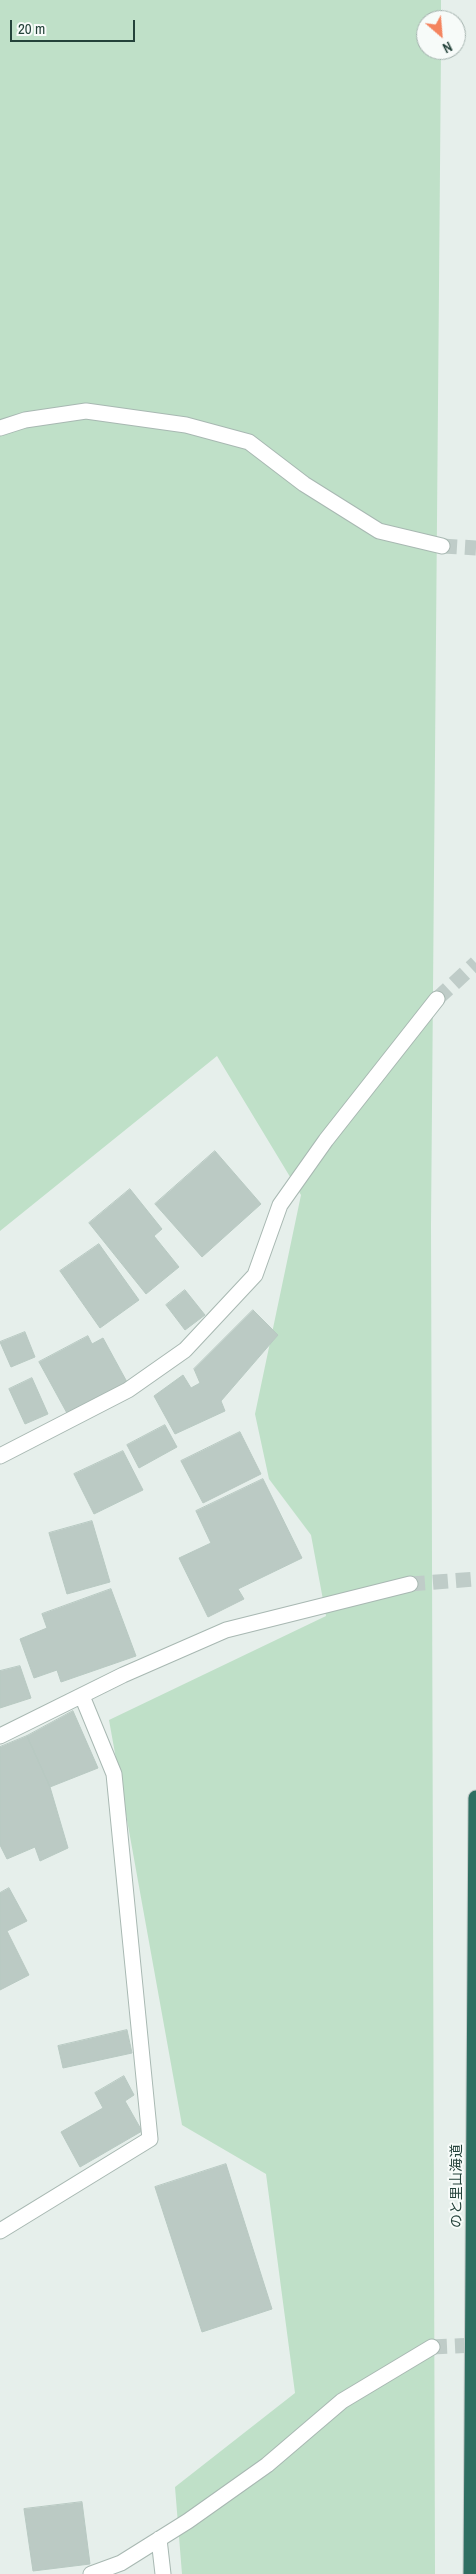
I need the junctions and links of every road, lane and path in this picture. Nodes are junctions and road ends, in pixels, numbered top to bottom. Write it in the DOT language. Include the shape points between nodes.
graph roads {
  1 [pos="0,428"];
  2 [pos="442,546"];
  3 [pos="437,999"];
  4 [pos="0,1456"];
  5 [pos="410,1584"];
  6 [pos="82,1696"];
  7 [pos="0,1736"];
  8 [pos="476,1798"];
  9 [pos="0,2231"];
  10 [pos="432,2347"];
  11 [pos="159,2539"];
  12 [pos="91,2574"];
  13 [pos="163,2574"];
  14 [pos="471,2574"];
  1 -- 2 [label="street" via="25,420 86,411 186,424 249,442 304,484 378,531"];
  3 -- 4 [label="street" via="326,1140 280,1205 255,1275 185,1350 128,1390"];
  5 -- 6 [label="street" via="226,1630"];
  6 -- 7 [label="street"];
  6 -- 9 [label="street" via="114,1774 150,2139"];
  8 -- 14 [label="highway, のと里山海道"];
  10 -- 11 [label="street" via="342,2402 267,2465"];
  11 -- 12 [label="street" via="120,2564"];
  11 -- 13 [label="street"];
}
